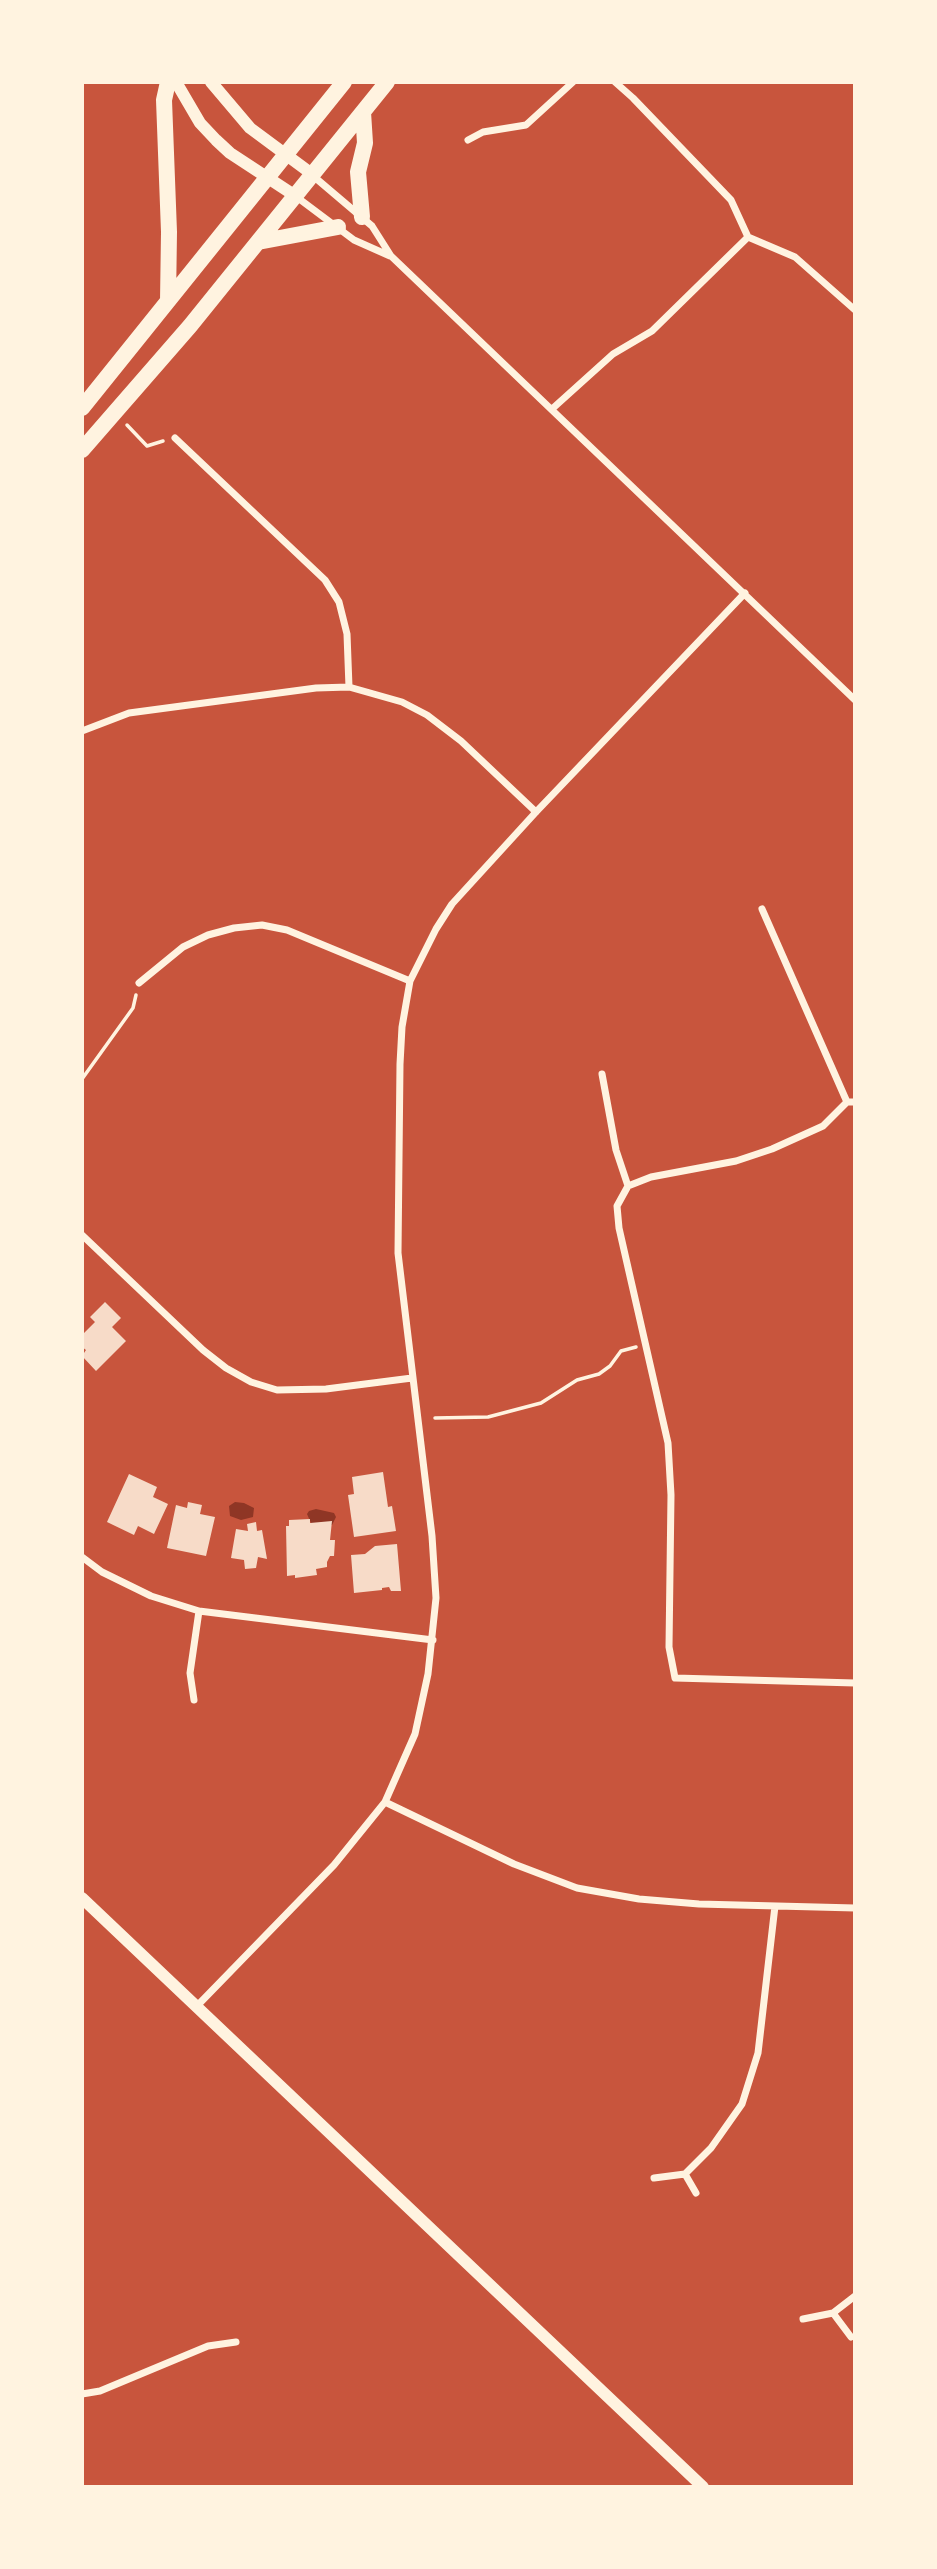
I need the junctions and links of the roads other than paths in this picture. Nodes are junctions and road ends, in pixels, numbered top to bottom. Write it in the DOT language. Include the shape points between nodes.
graph roads {
  1 [pos="169,82"];
  2 [pos="176,82"];
  3 [pos="211,82"];
  4 [pos="344,82"];
  5 [pos="387,82"];
  6 [pos="573,82"];
  7 [pos="615,82"];
  8 [pos="363,112"];
  9 [pos="468,140"];
  10 [pos="286,155"];
  11 [pos="312,174"];
  12 [pos="269,178"];
  13 [pos="294,195"];
  14 [pos="362,216"];
  15 [pos="338,227"];
  16 [pos="748,237"];
  17 [pos="258,242"];
  18 [pos="391,256"];
  19 [pos="168,301"];
  20 [pos="855,310"];
  21 [pos="82,408"];
  22 [pos="552,410"];
  23 [pos="175,438"];
  24 [pos="82,450"];
  25 [pos="745,593"];
  26 [pos="349,687"];
  27 [pos="855,700"];
  28 [pos="82,732"];
  29 [pos="536,812"];
  30 [pos="762,909"];
  31 [pos="410,981"];
  32 [pos="139,983"];
  33 [pos="602,1074"];
  34 [pos="851,1102"];
  35 [pos="628,1186"];
  36 [pos="82,1235"];
  37 [pos="412,1378"];
  38 [pos="82,1557"];
  39 [pos="199,1611"];
  40 [pos="433,1640"];
  41 [pos="855,1684"];
  42 [pos="194,1700"];
  43 [pos="385,1802"];
  44 [pos="82,1898"];
  45 [pos="775,1906"];
  46 [pos="855,1908"];
  47 [pos="197,2007"];
  48 [pos="685,2174"];
  49 [pos="654,2178"];
  50 [pos="696,2193"];
  51 [pos="855,2296"];
  52 [pos="834,2313"];
  53 [pos="803,2319"];
  54 [pos="850,2337"];
  55 [pos="236,2342"];
  56 [pos="82,2394"];
  57 [pos="703,2487"];
  1 -- 19 [label="highway" via="163,100"];
  2 -- 12 [label="street" via="200,123 216,140"];
  3 -- 10 [label="street" via="250,128"];
  4 -- 10 [label="highway"];
  5 -- 8 [label="highway"];
  6 -- 9 [label="street" via="526,125 483,132"];
  7 -- 16 [label="street" via="731,200"];
  8 -- 11 [label="highway"];
  8 -- 14 [label="highway" via="365,143 358,172"];
  10 -- 11 [label="street"];
  10 -- 12 [label="highway"];
  11 -- 13 [label="highway"];
  11 -- 14 [label="street"];
  12 -- 13 [label="street"];
  12 -- 19 [label="highway"];
  13 -- 15 [label="street"];
  13 -- 17 [label="highway"];
  14 -- 18 [label="street"];
  15 -- 17 [label="highway"];
  15 -- 18 [label="street" via="354,240"];
  16 -- 20 [label="street" via="795,257"];
  16 -- 22 [label="street" via="652,331 613,354"];
  17 -- 24 [label="highway"];
  18 -- 22 [label="street"];
  19 -- 21 [label="highway"];
  22 -- 25 [label="street"];
  23 -- 26 [label="street" via="325,580 339,602 347,634"];
  25 -- 27 [label="street"];
  25 -- 29 [label="street"];
  26 -- 28 [label="street" via="129,713"];
  26 -- 29 [label="street" via="402,702 427,715"];
  29 -- 31 [label="street" via="452,904"];
  30 -- 34 [label="street"];
  31 -- 32 [label="street" via="287,930 262,925 208,935 183,947"];
  31 -- 37 [label="street" via="400,1064 398,1254"];
  33 -- 35 [label="street" via="616,1150"];
  34 -- 35 [label="street" via="822,1126 772,1149"];
  35 -- 41 [label="street" via="617,1206 618,1217 668,1443 669,1647 675,1678"];
  36 -- 37 [label="street" via="203,1350 251,1382 277,1390 326,1389"];
  37 -- 40 [label="street" via="432,1548"];
  38 -- 39 [label="street" via="151,1596"];
  39 -- 40 [label="street"];
  39 -- 42 [label="street" via="190,1673"];
  40 -- 43 [label="street" via="415,1734"];
  43 -- 45 [label="street" via="514,1864 577,1888 699,1905"];
  43 -- 47 [label="street" via="334,1864"];
  44 -- 47 [label="street"];
  45 -- 46 [label="street"];
  45 -- 48 [label="street" via="758,2053 742,2104"];
  47 -- 57 [label="street"];
  48 -- 49 [label="street"];
  48 -- 50 [label="street"];
  51 -- 52 [label="street"];
  52 -- 53 [label="street"];
  52 -- 54 [label="street"];
  55 -- 56 [label="street" via="208,2346 100,2391"];
}
